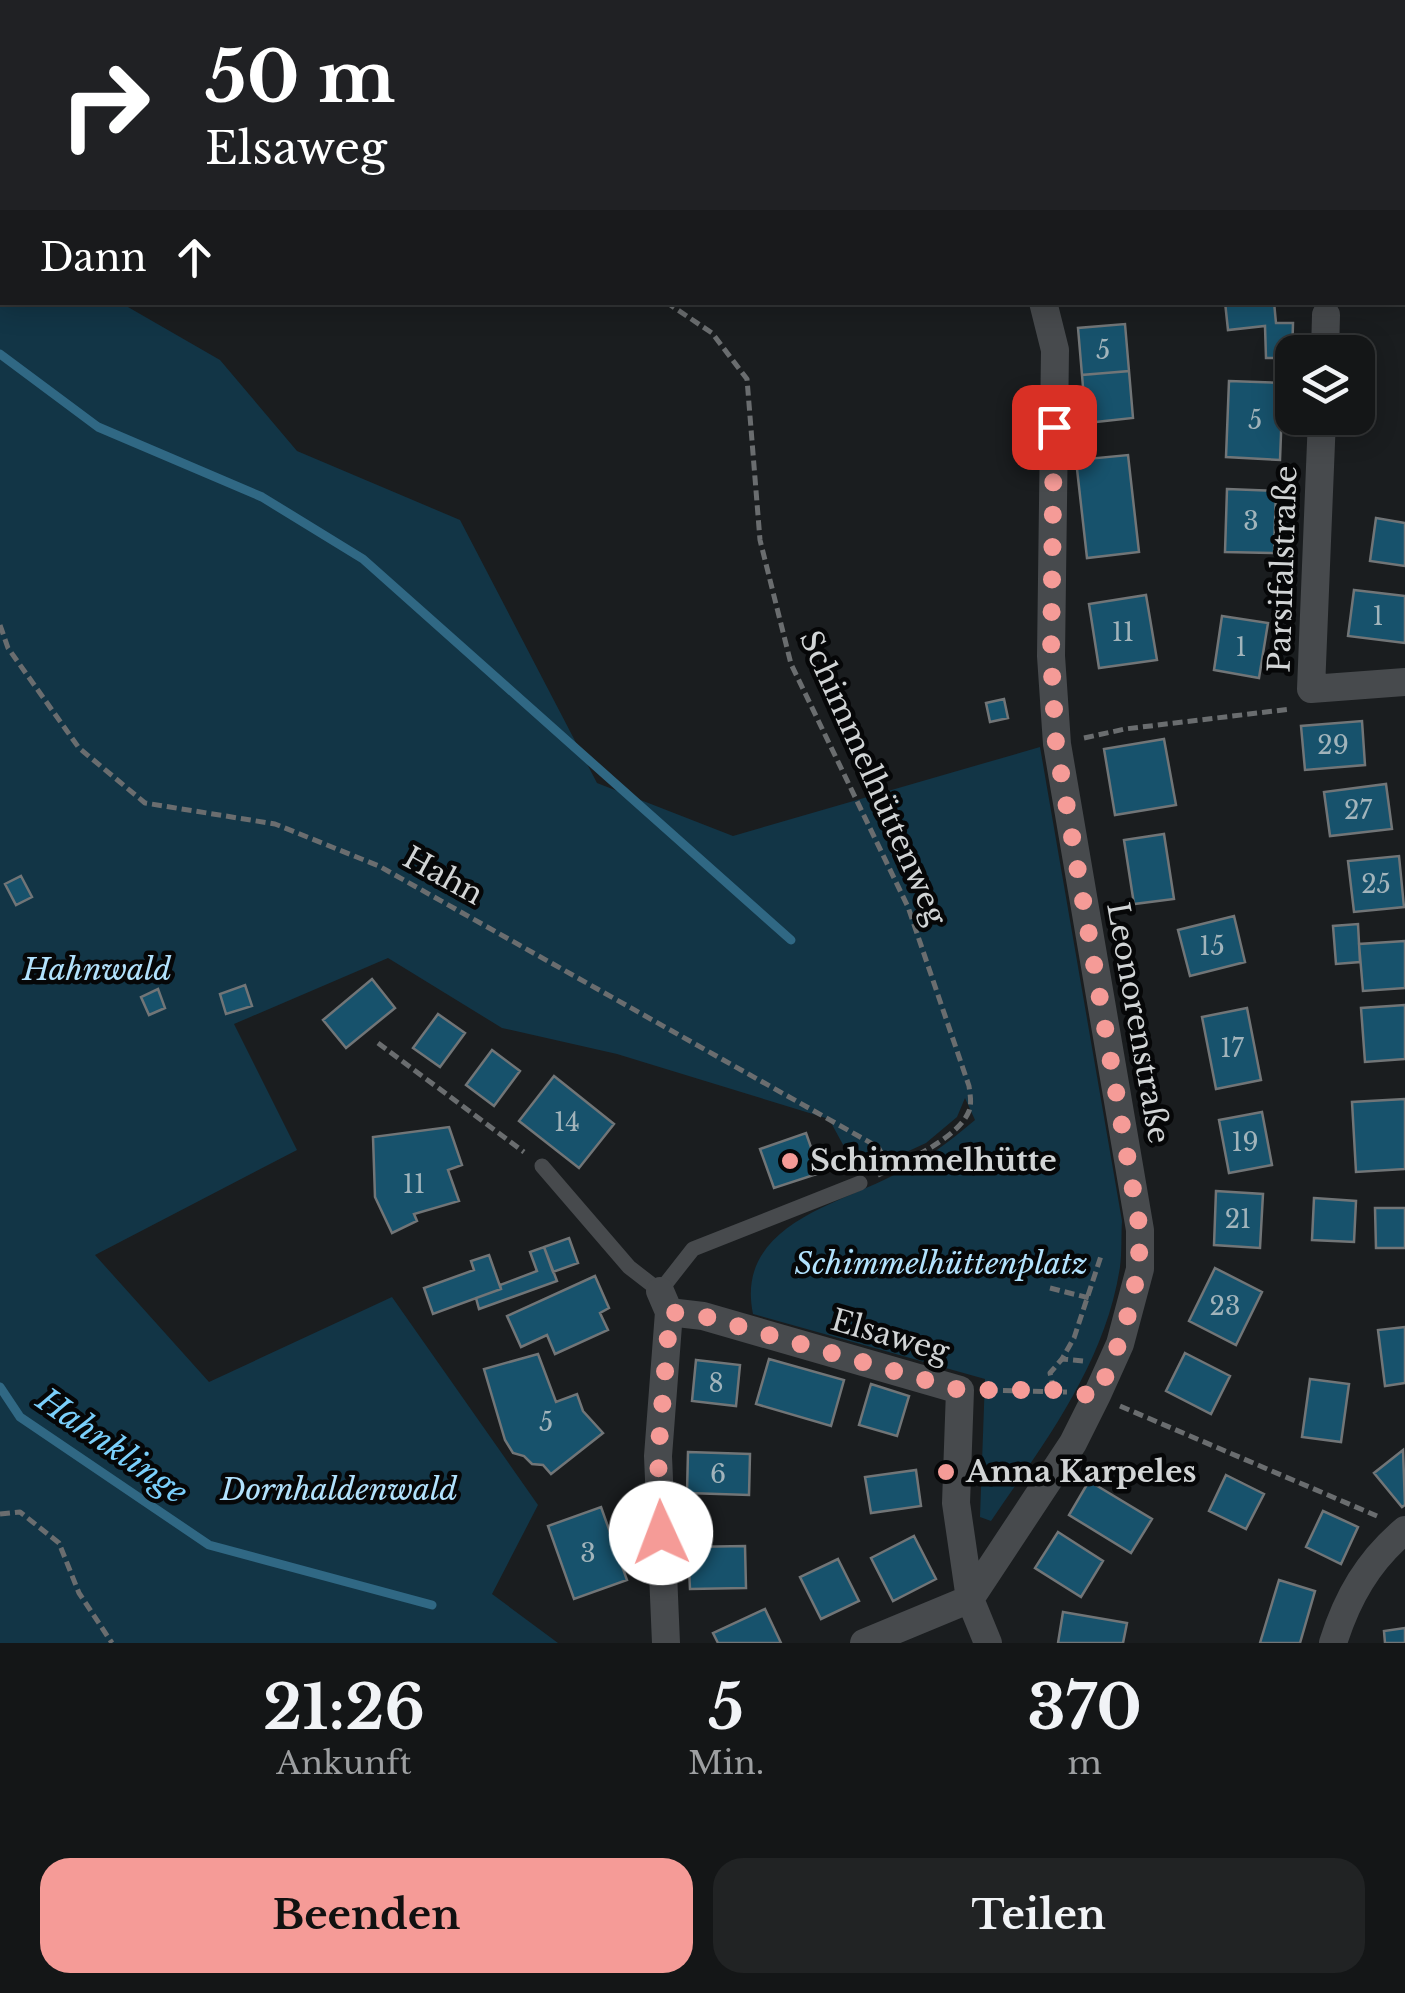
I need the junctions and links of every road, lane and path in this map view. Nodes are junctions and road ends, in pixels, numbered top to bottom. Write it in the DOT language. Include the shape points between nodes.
graph roads {
  1 [pos="671,305"];
  2 [pos="1045,305"];
  3 [pos="1326,316"];
  4 [pos="1325,335"];
  5 [pos="1321,435"];
  6 [pos="0,625"];
  7 [pos="1405,682"];
  8 [pos="1311,689"];
  9 [pos="1056,744"];
  10 [pos="378,1043"];
  11 [pos="542,1166"];
  12 [pos="890,1169"];
  13 [pos="860,1184"];
  14 [pos="1102,1253"];
  15 [pos="1050,1288"];
  16 [pos="1089,1298"];
  17 [pos="665,1302"];
  18 [pos="1062,1359"];
  19 [pos="1090,1362"];
  20 [pos="960,1390"];
  21 [pos="1054,1390"];
  22 [pos="1109,1401"];
  23 [pos="0,1514"];
  24 [pos="1378,1517"];
  25 [pos="1405,1530"];
  26 [pos="970,1599"];
  27 [pos="112,1643"];
  28 [pos="666,1643"];
  29 [pos="864,1643"];
  30 [pos="988,1643"];
  31 [pos="1333,1643"];
  1 -- 12 [label="path, Schimmelhüttenweg" via="712,332 747,379 760,540 792,664 908,906 970,1086 971,1108 963,1121"];
  2 -- 9 [label="street, Leonorenstraße" via="1054,350"];
  3 -- 4 [label="street"];
  5 -- 8 [label="street, Parsifalstraße"];
  6 -- 12 [label="path, Hahn" via="8,648 80,748 145,804 275,824 380,866 878,1148"];
  7 -- 8 [label="street, Parsifalstraße"];
  8 -- 9 [label="path" via="1289,710 1124,729"];
  9 -- 22 [label="street, Leonorenstraße" via="1140,1230 1140,1269"];
  10 -- 11 [label="path"];
  11 -- 17 [label="lane"];
  12 -- 13 [label="path"];
  13 -- 17 [label="lane" via="694,1250"];
  14 -- 16 [label="path"];
  15 -- 16 [label="path"];
  16 -- 18 [label="path"];
  17 -- 20 [label="street, Elsaweg"];
  17 -- 28 [label="street" via="658,1456"];
  18 -- 19 [label="path"];
  18 -- 21 [label="path" via="1050,1373"];
  20 -- 21 [label="path"];
  20 -- 26 [label="street, Elsaweg" via="956,1504"];
  21 -- 22 [label="path"];
  22 -- 24 [label="path"];
  22 -- 26 [label="street, Leonorenstraße" via="1074,1442"];
  23 -- 27 [label="path" via="20,1512 59,1543 79,1593"];
  25 -- 31 [label="street" via="1350,1594"];
  26 -- 29 [label="street"];
  26 -- 30 [label="street, Elsaweg"];
}
